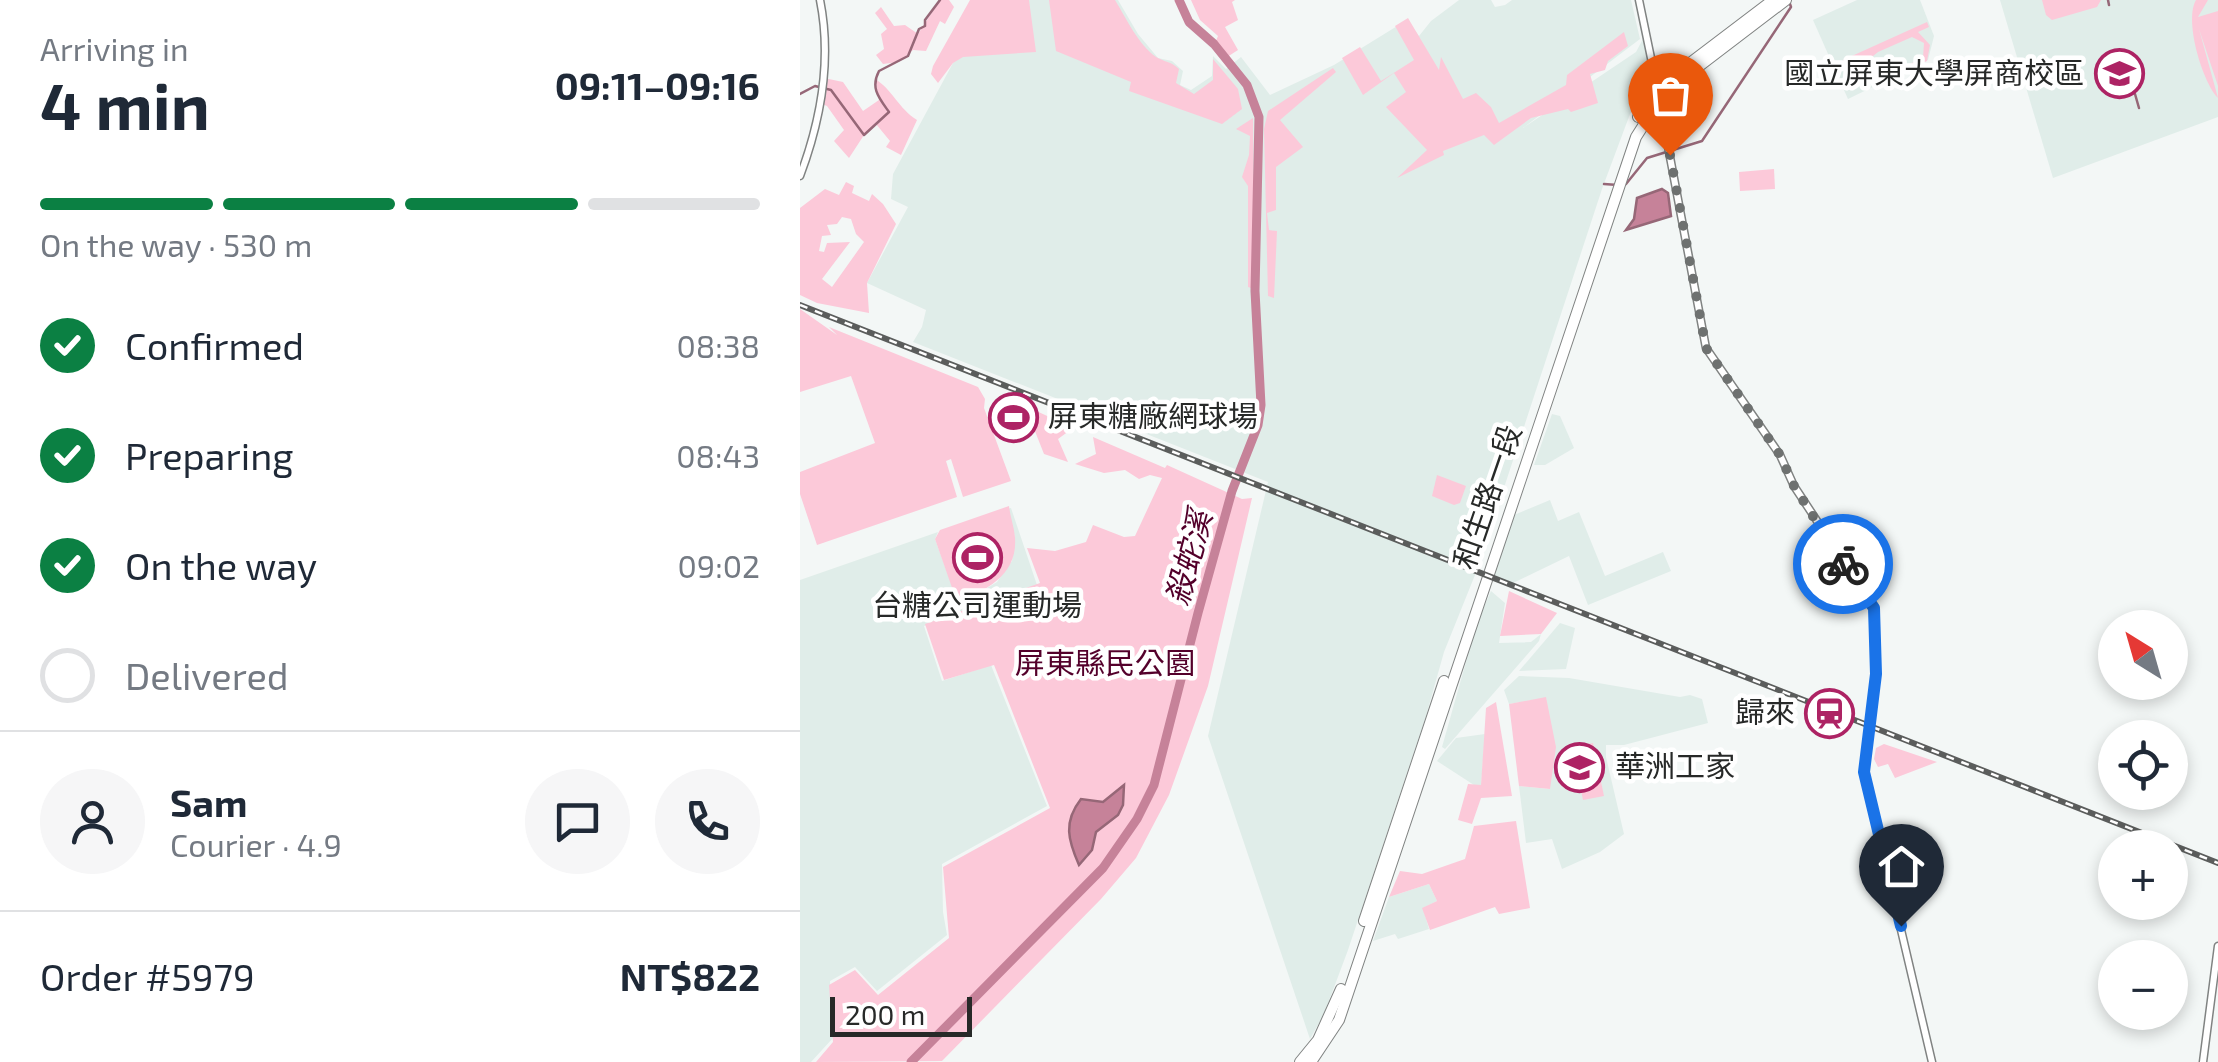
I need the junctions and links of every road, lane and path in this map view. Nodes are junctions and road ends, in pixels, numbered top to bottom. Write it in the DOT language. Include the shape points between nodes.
graph roads {
  1 [pos="820,0"];
  2 [pos="1640,0"];
  3 [pos="1773,0"];
  4 [pos="1786,0"];
  5 [pos="1658,94"];
  6 [pos="800,176"];
  7 [pos="1616,185"];
  8 [pos="2218,946"];
  9 [pos="1300,1062"];
  10 [pos="1311,1062"];
  11 [pos="1932,1062"];
  12 [pos="2203,1062"];
  1 -- 6 [label="street" via="823,88"];
  2 -- 5 [label="street"];
  3 -- 5 [label="main road, 和生路一段"];
  4 -- 5 [label="main road, 和生路一段"];
  5 -- 7 [label="main road, 和生路一段"];
  5 -- 11 [label="street" via="1706,348 1874,608 1866,787"];
  7 -- 9 [label="main road, 和生路一段" via="1337,1002"];
  7 -- 10 [label="main road, 和生路一段" via="1339,1020"];
  8 -- 12 [label="street"];
}
